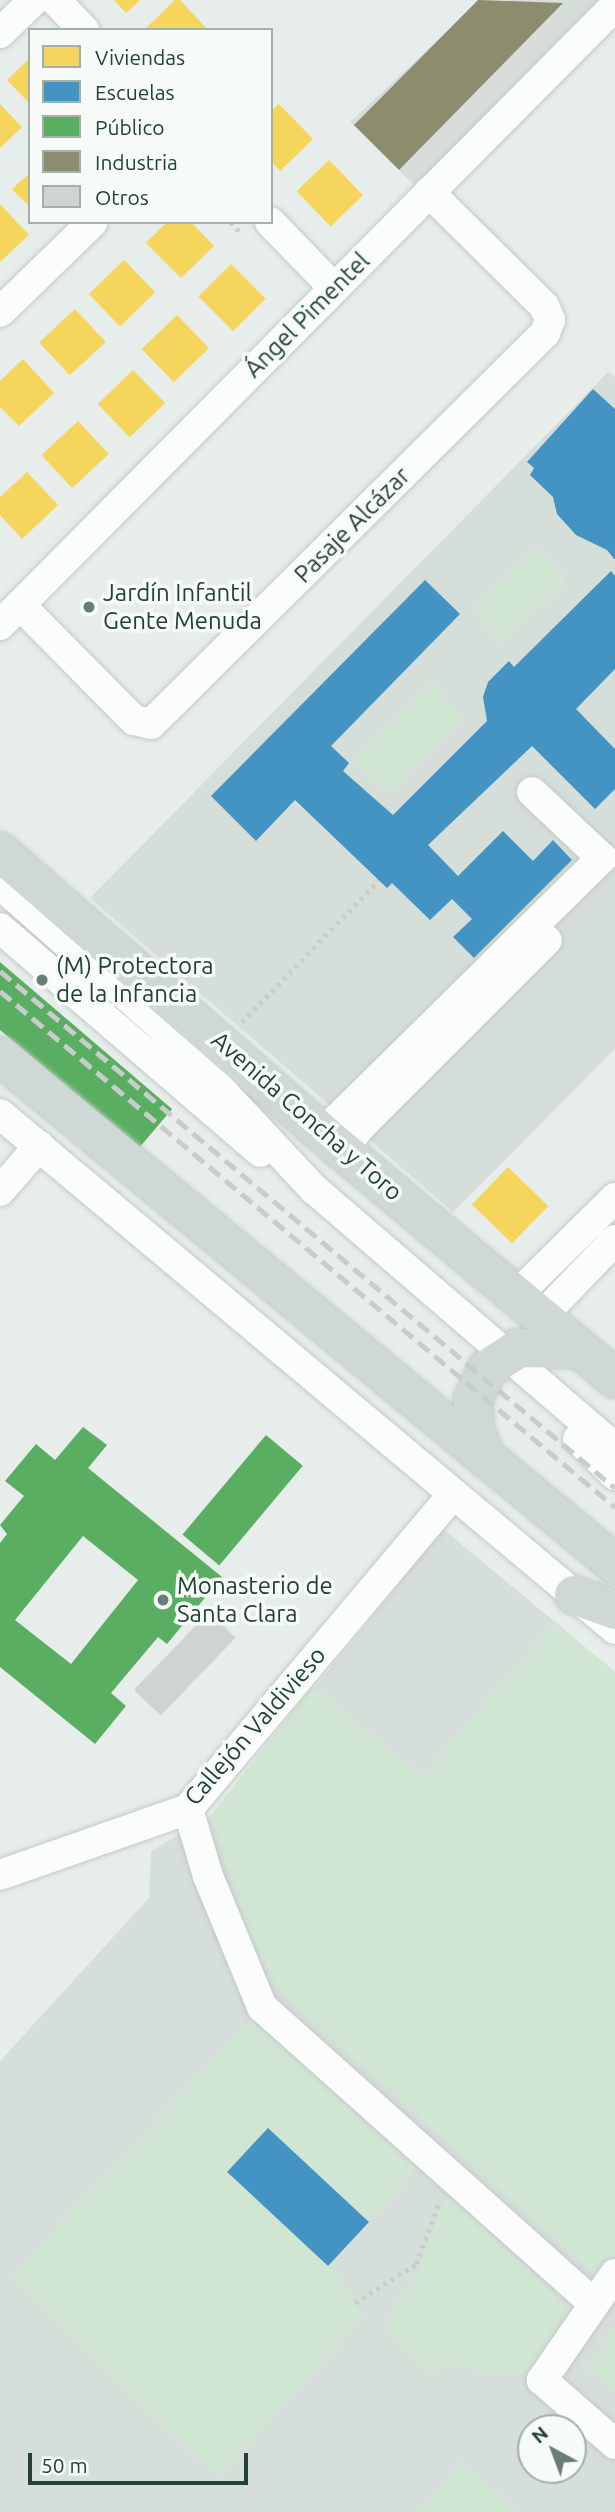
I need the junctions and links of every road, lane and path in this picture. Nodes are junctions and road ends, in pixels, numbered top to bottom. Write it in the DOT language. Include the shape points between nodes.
graph roads {
  1 [pos="34,0"];
  2 [pos="55,0"];
  3 [pos="615,6"];
  4 [pos="82,28"];
  5 [pos="0,33"];
  6 [pos="429,192"];
  7 [pos="91,224"];
  8 [pos="272,224"];
  9 [pos="334,288"];
  10 [pos="0,312"];
  11 [pos="10,615"];
  12 [pos="532,792"];
  13 [pos="0,852"];
  14 [pos="615,873"];
  15 [pos="379,880"];
  16 [pos="0,884"];
  17 [pos="0,928"];
  18 [pos="222,1042"];
  19 [pos="0,1056"];
  20 [pos="0,1114"];
  21 [pos="333,1142"];
  22 [pos="39,1146"];
  23 [pos="0,1191"];
  24 [pos="315,1191"];
  25 [pos="615,1198"];
  26 [pos="615,1240"];
  27 [pos="529,1306"];
  28 [pos="580,1349"];
  29 [pos="502,1356"];
  30 [pos="615,1378"];
  31 [pos="615,1448"];
  32 [pos="486,1459"];
  33 [pos="615,1475"];
  34 [pos="452,1495"];
  35 [pos="615,1564"];
  36 [pos="574,1595"];
  37 [pos="615,1610"];
  38 [pos="615,1629"];
  39 [pos="188,1808"];
  40 [pos="0,1875"];
  41 [pos="450,2173"];
  42 [pos="615,2274"];
  43 [pos="355,2303"];
  44 [pos="594,2304"];
  45 [pos="615,2444"];
  1 -- 5 [label="street"];
  2 -- 4 [label="street"];
  3 -- 6 [label="street, Ángel Pimentel"];
  6 -- 9 [label="street, Ángel Pimentel"];
  6 -- 11 [label="street, Pasaje Alcázar" via="544,306 550,320 545,334 150,724 134,720"];
  7 -- 10 [label="street"];
  8 -- 9 [label="street"];
  9 -- 11 [label="street, Ángel Pimentel"];
  12 -- 21 [label="street" via="602,858"];
  13 -- 18 [label="main road, Avenida Concha y Toro"];
  14 -- 21 [label="street" via="369,1118"];
  15 -- 18 [label="path"];
  16 -- 24 [label="street" via="166,1031"];
  17 -- 24 [label="street" via="228,1127"];
  18 -- 21 [label="main road, Avenida Concha y Toro"];
  19 -- 32 [label="main road"];
  20 -- 22 [label="street"];
  21 -- 27 [label="main road, Avenida Concha y Toro"];
  22 -- 23 [label="street"];
  22 -- 34 [label="street"];
  24 -- 29 [label="street"];
  25 -- 27 [label="street"];
  26 -- 27 [label="street"];
  27 -- 28 [label="main road, Avenida Concha y Toro"];
  28 -- 29 [label="main road" via="539,1345"];
  28 -- 30 [label="main road, Avenida Concha y Toro"];
  29 -- 31 [label="street"];
  29 -- 32 [label="main road" via="476,1384 473,1400 475,1432"];
  29 -- 33 [label="street"];
  32 -- 35 [label="main road"];
  34 -- 36 [label="street"];
  34 -- 39 [label="street, Callejón Valdivieso"];
  36 -- 37 [label="main road"];
  36 -- 38 [label="street"];
  39 -- 40 [label="street, Callejón Valdivieso"];
  39 -- 41 [label="street" via="208,1876 262,2007"];
  41 -- 43 [label="path" via="416,2264"];
  41 -- 44 [label="street"];
  42 -- 44 [label="street"];
  44 -- 45 [label="street" via="542,2380"];
}
